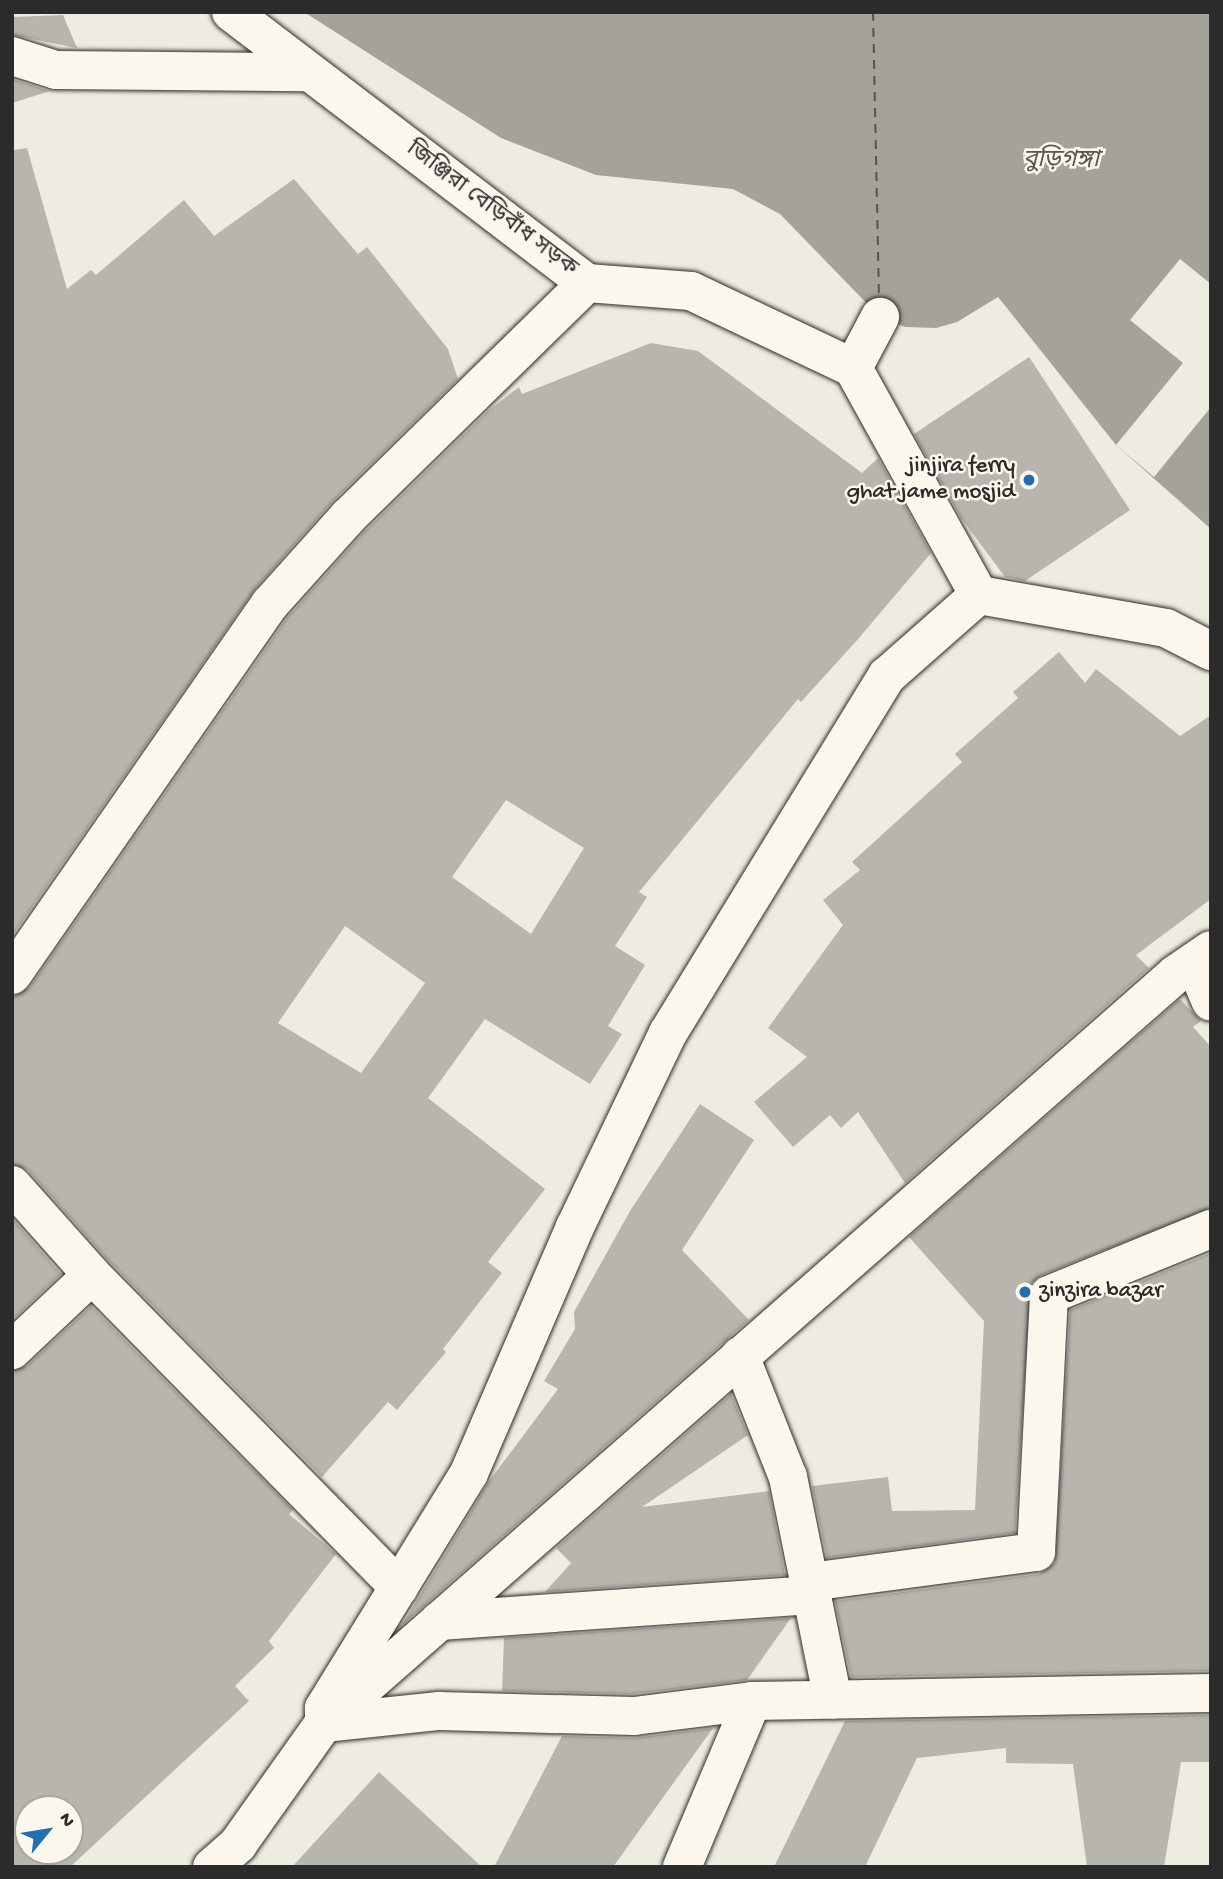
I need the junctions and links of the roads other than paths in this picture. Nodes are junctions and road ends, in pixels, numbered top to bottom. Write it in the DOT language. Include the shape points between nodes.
graph roads {
  1 [pos="231,12"];
  2 [pos="12,56"];
  3 [pos="309,72"];
  4 [pos="587,283"];
  5 [pos="880,317"];
  6 [pos="853,368"];
  7 [pos="979,595"];
  8 [pos="1211,651"];
  9 [pos="1202,956"];
  10 [pos="12,975"];
  11 [pos="1211,1002"];
  12 [pos="12,1185"];
  13 [pos="1211,1229"];
  14 [pos="92,1275"];
  15 [pos="12,1350"];
  16 [pos="740,1356"];
  17 [pos="399,1587"];
  18 [pos="811,1588"];
  19 [pos="439,1621"];
  20 [pos="1211,1693"];
  21 [pos="833,1700"];
  22 [pos="752,1701"];
  23 [pos="324,1723"];
  24 [pos="212,1867"];
  25 [pos="682,1867"];
  1 -- 3 [label="street, জিঞ্জিরা বেড়িবাঁধ সড়ক"];
  2 -- 3 [label="street" via="56,69"];
  3 -- 4 [label="street, জিঞ্জিরা বেড়িবাঁধ সড়ক"];
  4 -- 6 [label="street, জিঞ্জিরা বেড়িবাঁধ সড়ক" via="691,291"];
  4 -- 10 [label="street" via="348,517 271,604"];
  5 -- 6 [label="street"];
  6 -- 7 [label="street"];
  7 -- 8 [label="street" via="1166,628"];
  7 -- 17 [label="street" via="887,676 668,1033 575,1227 469,1473"];
  9 -- 11 [label="street"];
  9 -- 16 [label="street"];
  12 -- 14 [label="street"];
  13 -- 18 [label="street" via="1049,1295 1036,1552"];
  14 -- 15 [label="street"];
  14 -- 17 [label="street"];
  16 -- 18 [label="street" via="788,1477"];
  16 -- 19 [label="street"];
  17 -- 23 [label="street" via="324,1708"];
  18 -- 19 [label="street"];
  18 -- 21 [label="street"];
  19 -- 23 [label="street"];
  20 -- 21 [label="street"];
  21 -- 22 [label="street"];
  22 -- 23 [label="street" via="634,1716 439,1711"];
  22 -- 25 [label="street"];
  23 -- 24 [label="street" via="237,1844"];
}
